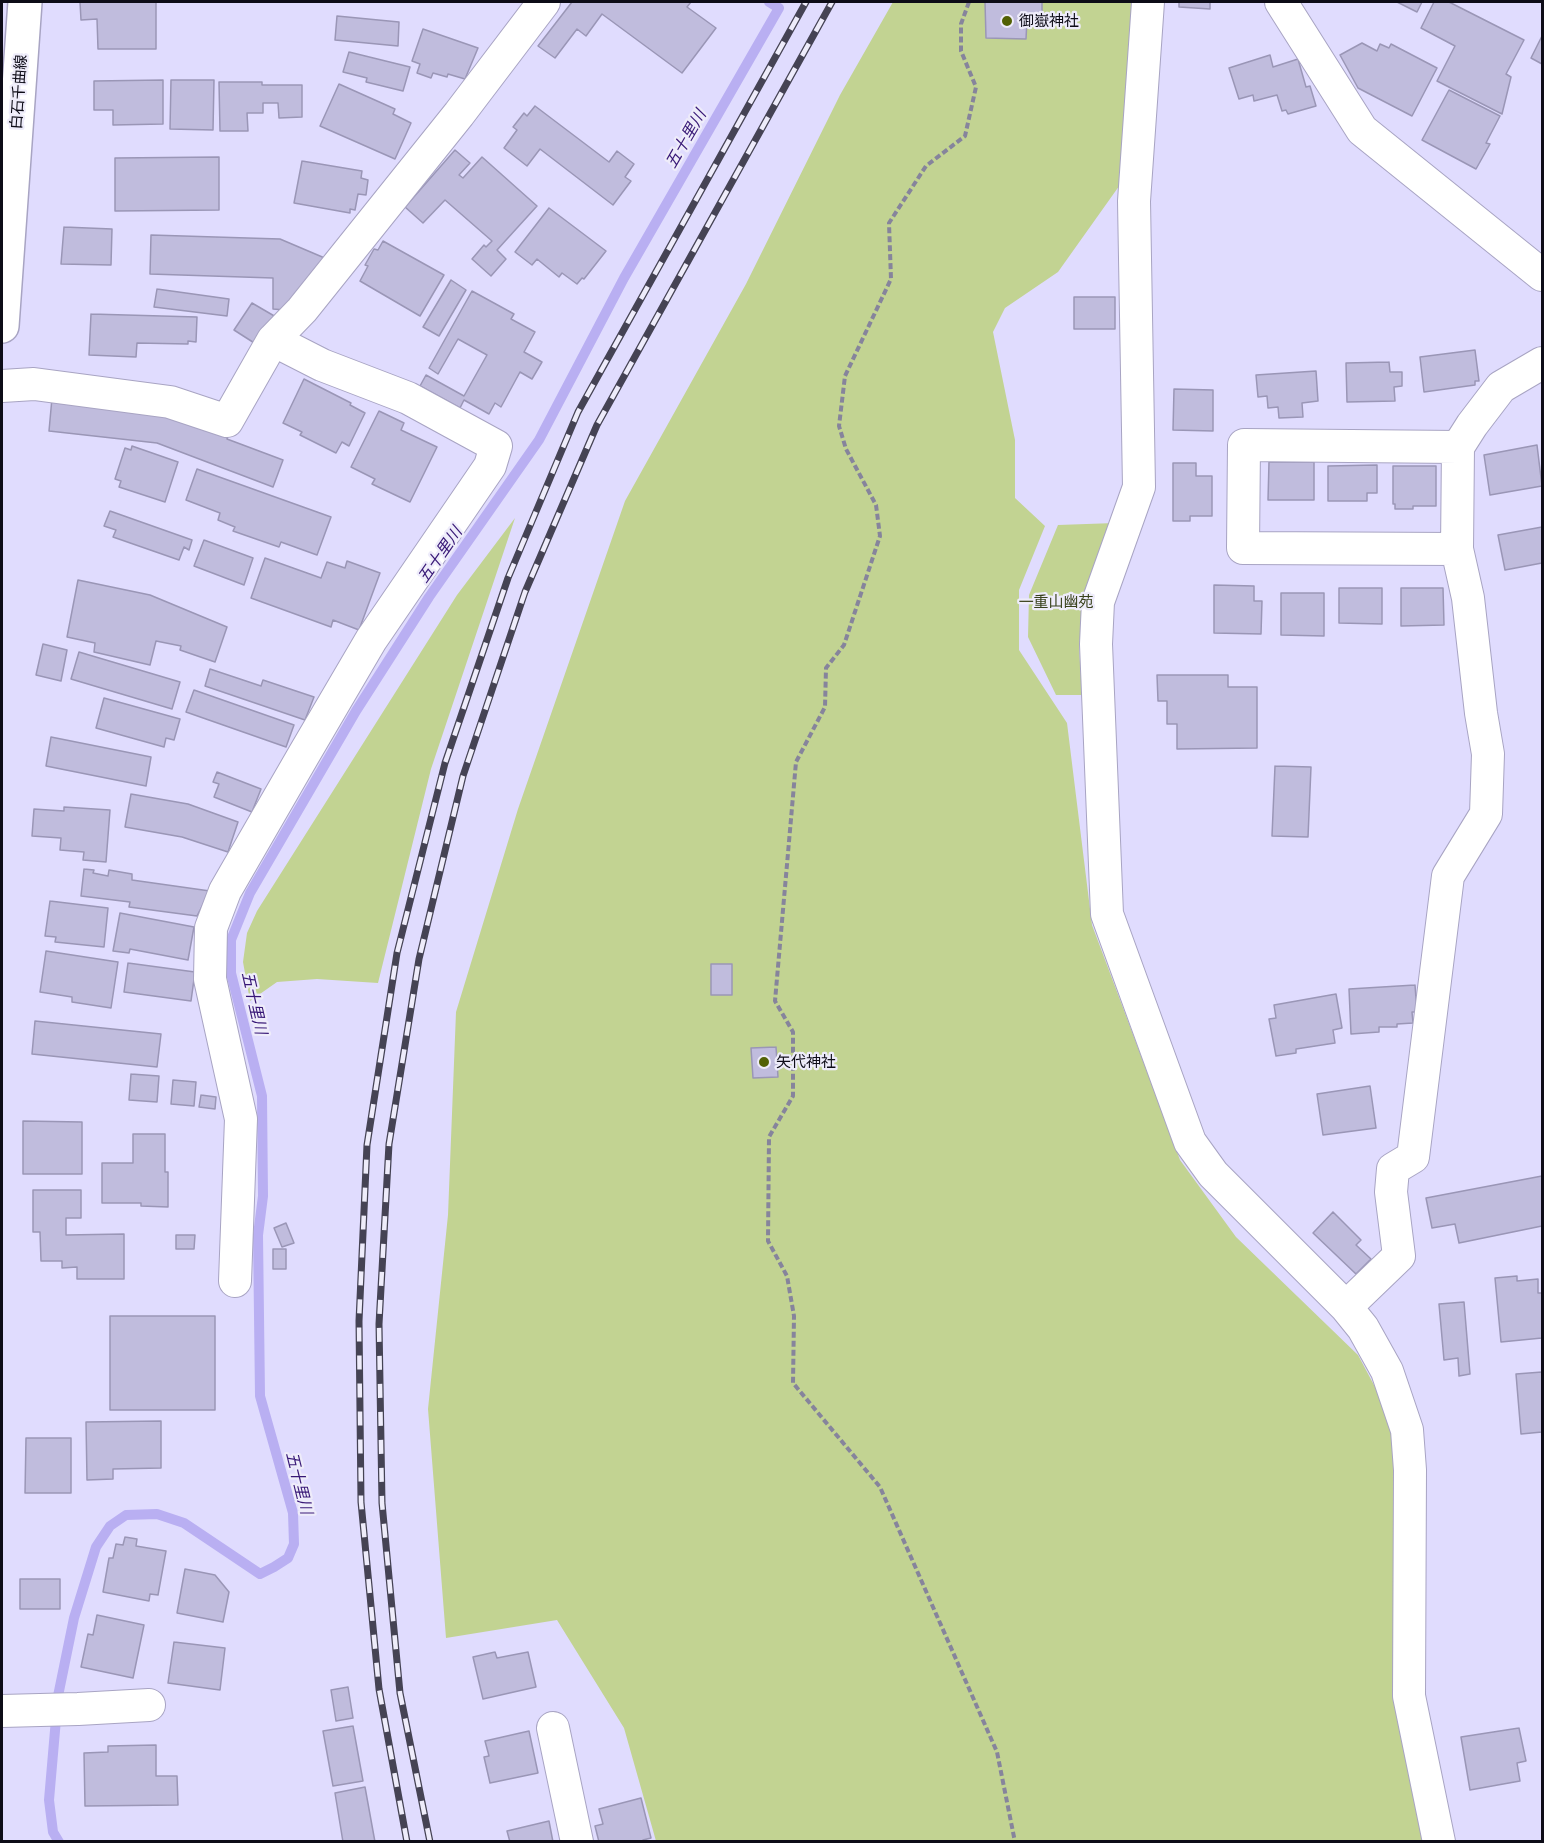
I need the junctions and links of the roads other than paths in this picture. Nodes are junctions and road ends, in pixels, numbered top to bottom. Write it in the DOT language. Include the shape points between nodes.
graph roads {
  1 [pos="25,2"];
  2 [pos="544,2"];
  3 [pos="1148,2"];
  4 [pos="1281,2"];
  5 [pos="1542,275"];
  6 [pos="2,326"];
  7 [pos="273,340"];
  8 [pos="1542,363"];
  9 [pos="2,386"];
  10 [pos="1458,447"];
  11 [pos="1457,549"];
  12 [pos="235,1281"];
  13 [pos="1346,1307"];
  14 [pos="149,1705"];
  15 [pos="2,1710"];
  16 [pos="553,1728"];
  17 [pos="577,1842"];
  18 [pos="1439,1842"];
  1 -- 6 [label="main road, 白石千曲線"];
  2 -- 7 [label="street" via="302,310"];
  3 -- 13 [label="street" via="1134,201 1139,487 1098,602 1096,644 1107,914 1190,1142 1213,1174"];
  4 -- 5 [label="street" via="1362,130"];
  7 -- 9 [label="street" via="227,421 170,402 34,384"];
  7 -- 12 [label="street" via="322,365 408,398 496,446 490,466 371,640 225,891 211,928 210,979 241,1119"];
  8 -- 10 [label="street" via="1501,387"];
  10 -- 11 [label="street"];
  10 -- 11 [label="street" via="1244,444 1244,548"];
  11 -- 13 [label="street" via="1468,598 1488,754 1485,814 1448,876 1413,1157 1393,1169 1391,1192 1399,1256"];
  13 -- 18 [label="street" via="1387,1371 1407,1430 1409,1696"];
  14 -- 15 [label="street"];
  16 -- 17 [label="street"];
}
